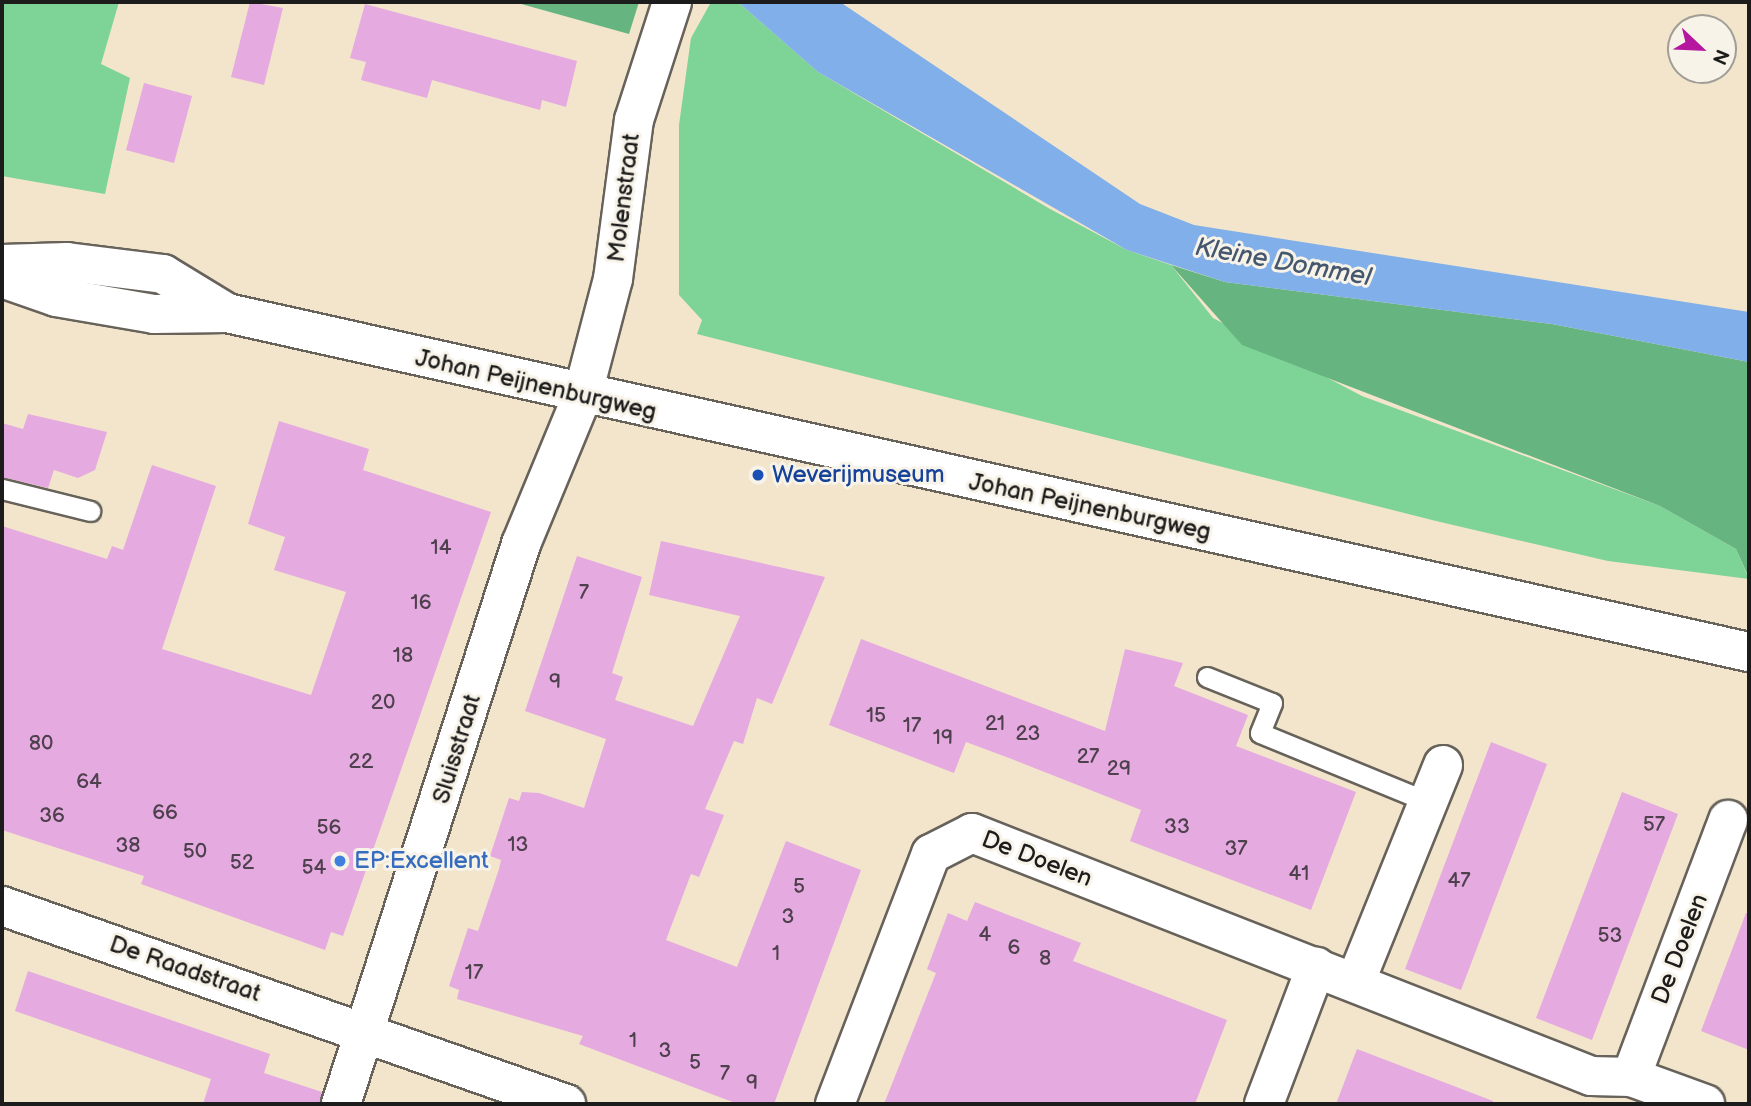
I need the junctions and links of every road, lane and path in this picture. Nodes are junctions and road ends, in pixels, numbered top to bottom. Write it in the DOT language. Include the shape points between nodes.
graph roads {
  1 [pos="672,2"];
  2 [pos="2,264"];
  3 [pos="2,278"];
  4 [pos="227,313"];
  5 [pos="582,397"];
  6 [pos="2,488"];
  7 [pos="90,512"];
  8 [pos="1749,652"];
  9 [pos="1207,677"];
  10 [pos="1443,765"];
  11 [pos="1428,802"];
  12 [pos="1728,820"];
  13 [pos="2,906"];
  14 [pos="1316,967"];
  15 [pos="1355,983"];
  16 [pos="369,1032"];
  17 [pos="1631,1077"];
  18 [pos="341,1104"];
  19 [pos="566,1104"];
  20 [pos="835,1104"];
  21 [pos="1264,1104"];
  22 [pos="1704,1104"];
  1 -- 5 [label="street, Molenstraat" via="634,120 613,279"];
  2 -- 4 [label="street, Johan Peijnenburgweg" via="67,262 163,274"];
  3 -- 4 [label="street, Johan Peijnenburgweg" via="56,297 154,314"];
  4 -- 5 [label="street, Johan Peijnenburgweg"];
  5 -- 8 [label="street, Johan Peijnenburgweg"];
  5 -- 16 [label="street, Sluisstraat" via="521,544"];
  6 -- 7 [label="lane"];
  9 -- 11 [label="lane" via="1272,703 1260,733"];
  10 -- 11 [label="street"];
  11 -- 15 [label="street"];
  12 -- 17 [label="street, De Doelen"];
  13 -- 16 [label="street, De Raadstraat"];
  14 -- 15 [label="street, De Doelen"];
  14 -- 20 [label="street, De Doelen" via="972,833 931,854"];
  14 -- 21 [label="street"];
  15 -- 17 [label="street, De Doelen" via="1591,1076"];
  16 -- 18 [label="street, Sluisstraat"];
  16 -- 19 [label="street, De Raadstraat"];
  17 -- 22 [label="street, De Doelen"];
}
